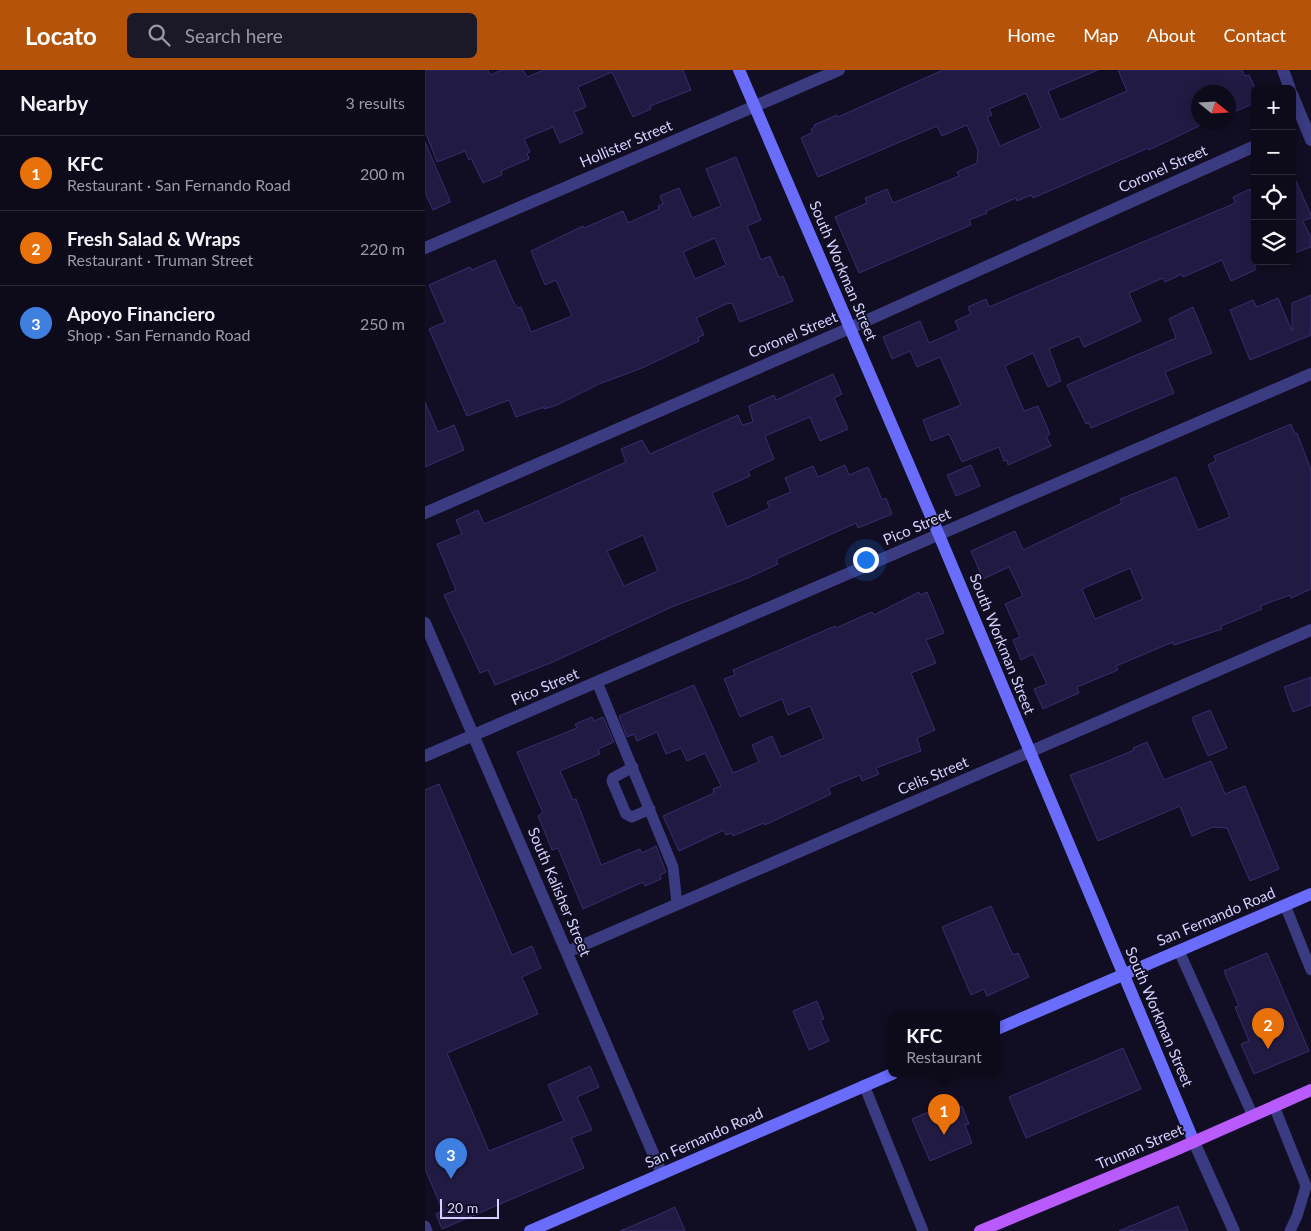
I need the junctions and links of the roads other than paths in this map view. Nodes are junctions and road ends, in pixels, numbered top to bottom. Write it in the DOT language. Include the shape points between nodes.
graph roads {
  1 [pos="739,70"];
  2 [pos="839,70"];
  3 [pos="1283,70"];
  4 [pos="1289,85"];
  5 [pos="754,106"];
  6 [pos="1298,126"];
  7 [pos="1311,140"];
  8 [pos="1251,148"];
  9 [pos="425,248"];
  10 [pos="850,328"];
  11 [pos="1311,374"];
  12 [pos="425,513"];
  13 [pos="939,535"];
  14 [pos="425,623"];
  15 [pos="1311,630"];
  16 [pos="597,682"];
  17 [pos="474,735"];
  18 [pos="1029,752"];
  19 [pos="425,756"];
  20 [pos="633,767"];
  21 [pos="650,809"];
  22 [pos="1311,894"];
  23 [pos="677,904"];
  24 [pos="1285,905"];
  25 [pos="1179,951"];
  26 [pos="567,952"];
  27 [pos="1311,970"];
  28 [pos="1124,974"];
  29 [pos="1000,1028"];
  30 [pos="888,1076"];
  31 [pos="864,1085"];
  32 [pos="1311,1090"];
  33 [pos="1274,1106"];
  34 [pos="1253,1116"];
  35 [pos="1194,1142"];
  36 [pos="662,1174"];
  37 [pos="425,1226"];
  38 [pos="427,1231"];
  39 [pos="530,1231"];
  40 [pos="923,1231"];
  41 [pos="980,1231"];
  42 [pos="1234,1231"];
  43 [pos="1290,1231"];
  1 -- 5 [label="main road, South Workman Street"];
  2 -- 5 [label="street, Hollister Street"];
  3 -- 4 [label="street"];
  5 -- 9 [label="street, Hollister Street"];
  5 -- 10 [label="main road, South Workman Street"];
  6 -- 7 [label="street"];
  8 -- 10 [label="street, Coronel Street"];
  10 -- 12 [label="street, Coronel Street"];
  10 -- 13 [label="main road, South Workman Street"];
  11 -- 13 [label="street, Pico Street"];
  13 -- 16 [label="street, Pico Street"];
  13 -- 18 [label="main road, South Workman Street"];
  14 -- 17 [label="street, South Kalisher Street"];
  15 -- 18 [label="street, Celis Street"];
  16 -- 17 [label="street, Pico Street"];
  16 -- 20 [label="lane"];
  17 -- 19 [label="street, Pico Street"];
  17 -- 26 [label="street, South Kalisher Street"];
  18 -- 23 [label="street, Celis Street"];
  18 -- 28 [label="main road, South Workman Street"];
  20 -- 21 [label="lane"];
  20 -- 21 [label="lane" via="612,781 626,814 632,817"];
  21 -- 23 [label="lane" via="673,867"];
  22 -- 24 [label="main road, San Fernando Road"];
  23 -- 26 [label="street, Celis Street"];
  24 -- 25 [label="main road, San Fernando Road"];
  24 -- 27 [label="lane"];
  25 -- 28 [label="main road, San Fernando Road"];
  25 -- 34 [label="lane"];
  26 -- 36 [label="street, South Kalisher Street"];
  28 -- 29 [label="main road, San Fernando Road"];
  28 -- 35 [label="main road, South Workman Street"];
  30 -- 31 [label="main road, San Fernando Road"];
  31 -- 36 [label="main road, San Fernando Road"];
  31 -- 40 [label="lane"];
  32 -- 33 [label="main road, Truman Street"];
  33 -- 34 [label="main road, Truman Street"];
  33 -- 43 [label="lane" via="1306,1186"];
  34 -- 35 [label="main road, Truman Street"];
  35 -- 41 [label="main road, Truman Street"];
  35 -- 42 [label="street, South Workman Street"];
  36 -- 39 [label="main road, San Fernando Road"];
  37 -- 38 [label="lane"];
}
